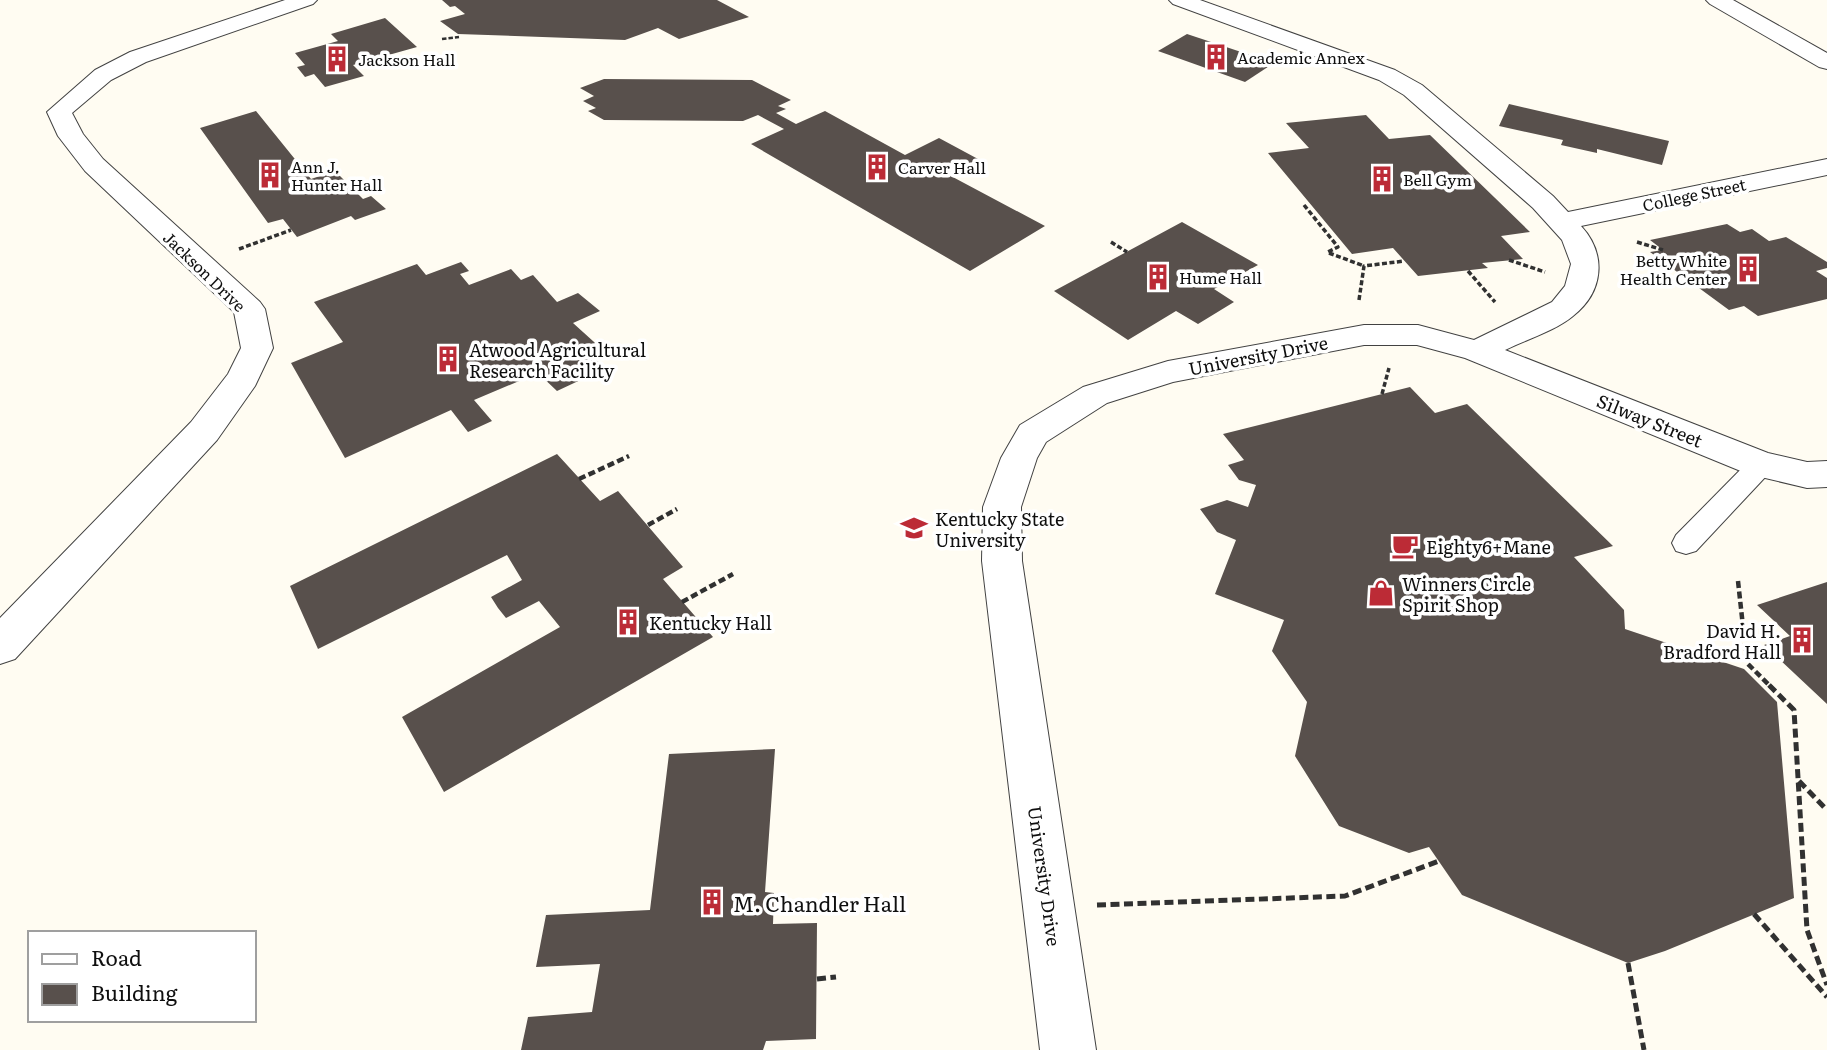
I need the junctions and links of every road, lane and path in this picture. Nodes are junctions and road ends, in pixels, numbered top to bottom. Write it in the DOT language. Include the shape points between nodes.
graph roads {
  1 [pos="306,0"];
  2 [pos="1180,0"];
  3 [pos="1717,0"];
  4 [pos="459,37"];
  5 [pos="442,39"];
  6 [pos="438,58"];
  7 [pos="452,60"];
  8 [pos="1827,62"];
  9 [pos="1827,167"];
  10 [pos="1304,205"];
  11 [pos="1562,222"];
  12 [pos="292,230"];
  13 [pos="1111,242"];
  14 [pos="234,251"];
  15 [pos="1127,252"];
  16 [pos="1509,260"];
  17 [pos="1404,261"];
  18 [pos="1364,265"];
  19 [pos="1468,271"];
  20 [pos="1552,275"];
  21 [pos="1359,304"];
  22 [pos="1498,305"];
  23 [pos="1477,351"];
  24 [pos="629,456"];
  25 [pos="1761,464"];
  26 [pos="1827,474"];
  27 [pos="579,479"];
  28 [pos="677,509"];
  29 [pos="648,525"];
  30 [pos="1686,543"];
  31 [pos="733,574"];
  32 [pos="1738,581"];
  33 [pos="682,602"];
  34 [pos="0,646"];
  35 [pos="1798,780"];
  36 [pos="1827,810"];
  37 [pos="1439,861"];
  38 [pos="1085,906"];
  39 [pos="1755,914"];
  40 [pos="1628,963"];
  41 [pos="836,977"];
  42 [pos="817,979"];
  43 [pos="1827,985"];
  44 [pos="1827,998"];
  45 [pos="1068,1050"];
  46 [pos="1644,1050"];
  1 -- 34 [label="street, Jackson Drive" via="138,57 103,75 59,112 94,165 248,309 257,348 243,378 204,431"];
  2 -- 11 [label="street" via="1337,55 1413,90"];
  3 -- 8 [label="street"];
  4 -- 5 [label="path"];
  6 -- 7 [label="path"];
  9 -- 11 [label="street, College Street"];
  10 -- 18 [label="path" via="1338,247 1328,253"];
  11 -- 23 [label="street" via="1576,238 1586,264 1580,288 1563,309"];
  12 -- 14 [label="path"];
  13 -- 15 [label="path"];
  16 -- 20 [label="path"];
  17 -- 18 [label="path"];
  18 -- 21 [label="path"];
  19 -- 22 [label="path"];
  23 -- 25 [label="street, Silway Street"];
  23 -- 45 [label="street, University Drive" via="1418,335 1364,335 1301,346 1168,372 1095,395 1033,434 1019,458 1002,507 1002,561"];
  24 -- 27 [label="path"];
  25 -- 26 [label="street, Silway Street" via="1807,475"];
  25 -- 30 [label="lane"];
  28 -- 29 [label="path"];
  31 -- 33 [label="path"];
  32 -- 35 [label="path" via="1747,663 1794,710"];
  35 -- 36 [label="path"];
  35 -- 43 [label="path" via="1808,930"];
  37 -- 38 [label="path" via="1345,897"];
  39 -- 44 [label="path"];
  40 -- 46 [label="path"];
  41 -- 42 [label="path"];
}
